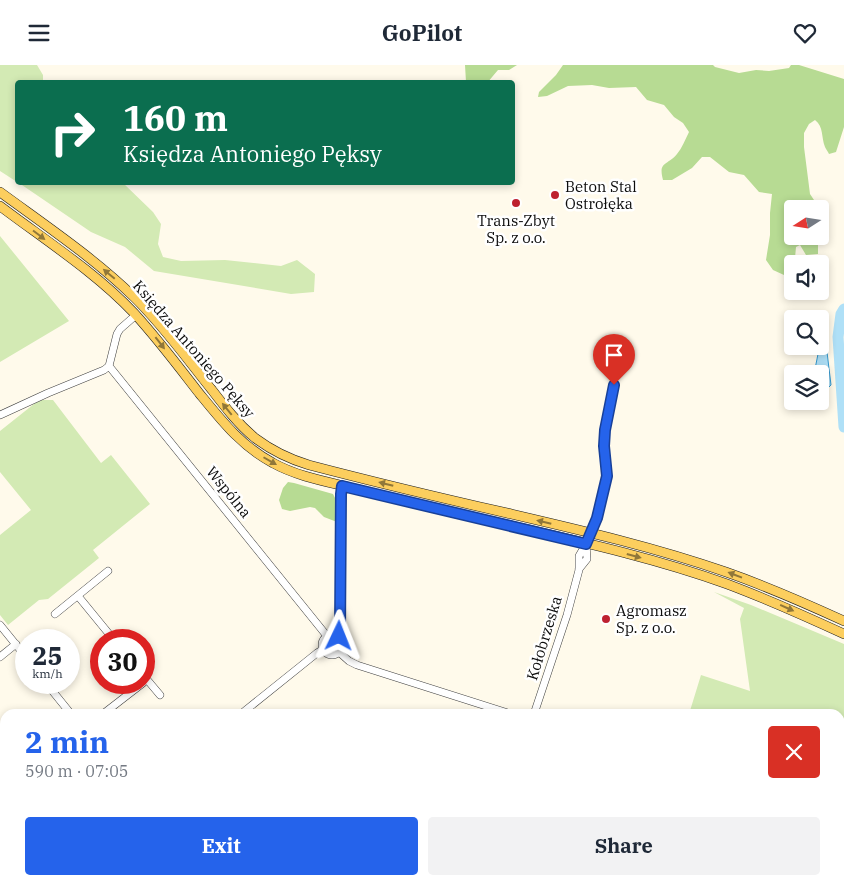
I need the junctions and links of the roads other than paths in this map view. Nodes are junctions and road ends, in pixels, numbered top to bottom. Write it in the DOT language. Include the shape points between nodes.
graph roads {
  1 [pos="0,192"];
  2 [pos="0,206"];
  3 [pos="136,315"];
  4 [pos="109,365"];
  5 [pos="614,385"];
  6 [pos="0,415"];
  7 [pos="342,486"];
  8 [pos="591,533"];
  9 [pos="586,544"];
  10 [pos="108,571"];
  11 [pos="78,596"];
  12 [pos="55,615"];
  13 [pos="844,621"];
  14 [pos="0,625"];
  15 [pos="105,629"];
  16 [pos="844,634"];
  17 [pos="327,636"];
  18 [pos="339,638"];
  19 [pos="15,643"];
  20 [pos="15,645"];
  21 [pos="322,650"];
  22 [pos="339,652"];
  23 [pos="0,657"];
  24 [pos="155,690"];
  25 [pos="55,694"];
  26 [pos="127,694"];
  27 [pos="160,695"];
  28 [pos="68,709"];
  29 [pos="109,709"];
  30 [pos="247,709"];
  31 [pos="496,709"];
  32 [pos="536,709"];
  8 -- 1 [label="main road, Księdza Antoniego Pęksy, one-way" via="308,465 268,447 234,418 146,308 122,285"];
  2 -- 3 [label="main road, Księdza Antoniego Pęksy, one-way" via="94,277"];
  3 -- 4 [label="street" via="117,334"];
  3 -- 7 [label="main road, Księdza Antoniego Pęksy, one-way" via="240,441 283,468"];
  4 -- 6 [label="street"];
  4 -- 17 [label="street, Wspólna"];
  5 -- 8 [label="street, Kołobrzeska" via="605,430 607,476"];
  7 -- 9 [label="main road, Księdza Antoniego Pęksy"];
  7 -- 18 [label="street"];
  8 -- 9 [label="street, Kołobrzeska"];
  13 -- 8 [label="main road, Księdza Antoniego Pęksy, one-way" via="726,572"];
  9 -- 16 [label="main road, Księdza Antoniego Pęksy, one-way" via="725,584"];
  9 -- 32 [label="street, Kołobrzeska" via="579,556 566,615"];
  10 -- 11 [label="street"];
  11 -- 12 [label="street"];
  11 -- 15 [label="street"];
  14 -- 19 [label="street"];
  17 -- 18 [label="street"];
  17 -- 21 [label="street"];
  18 -- 22 [label="street" via="342,647"];
  20 -- 23 [label="street"];
  21 -- 22 [label="street" via="330,655"];
  21 -- 30 [label="street"];
  22 -- 31 [label="street" via="356,665"];
  24 -- 27 [label="street"];
  25 -- 28 [label="street"];
  26 -- 29 [label="street"];
}
